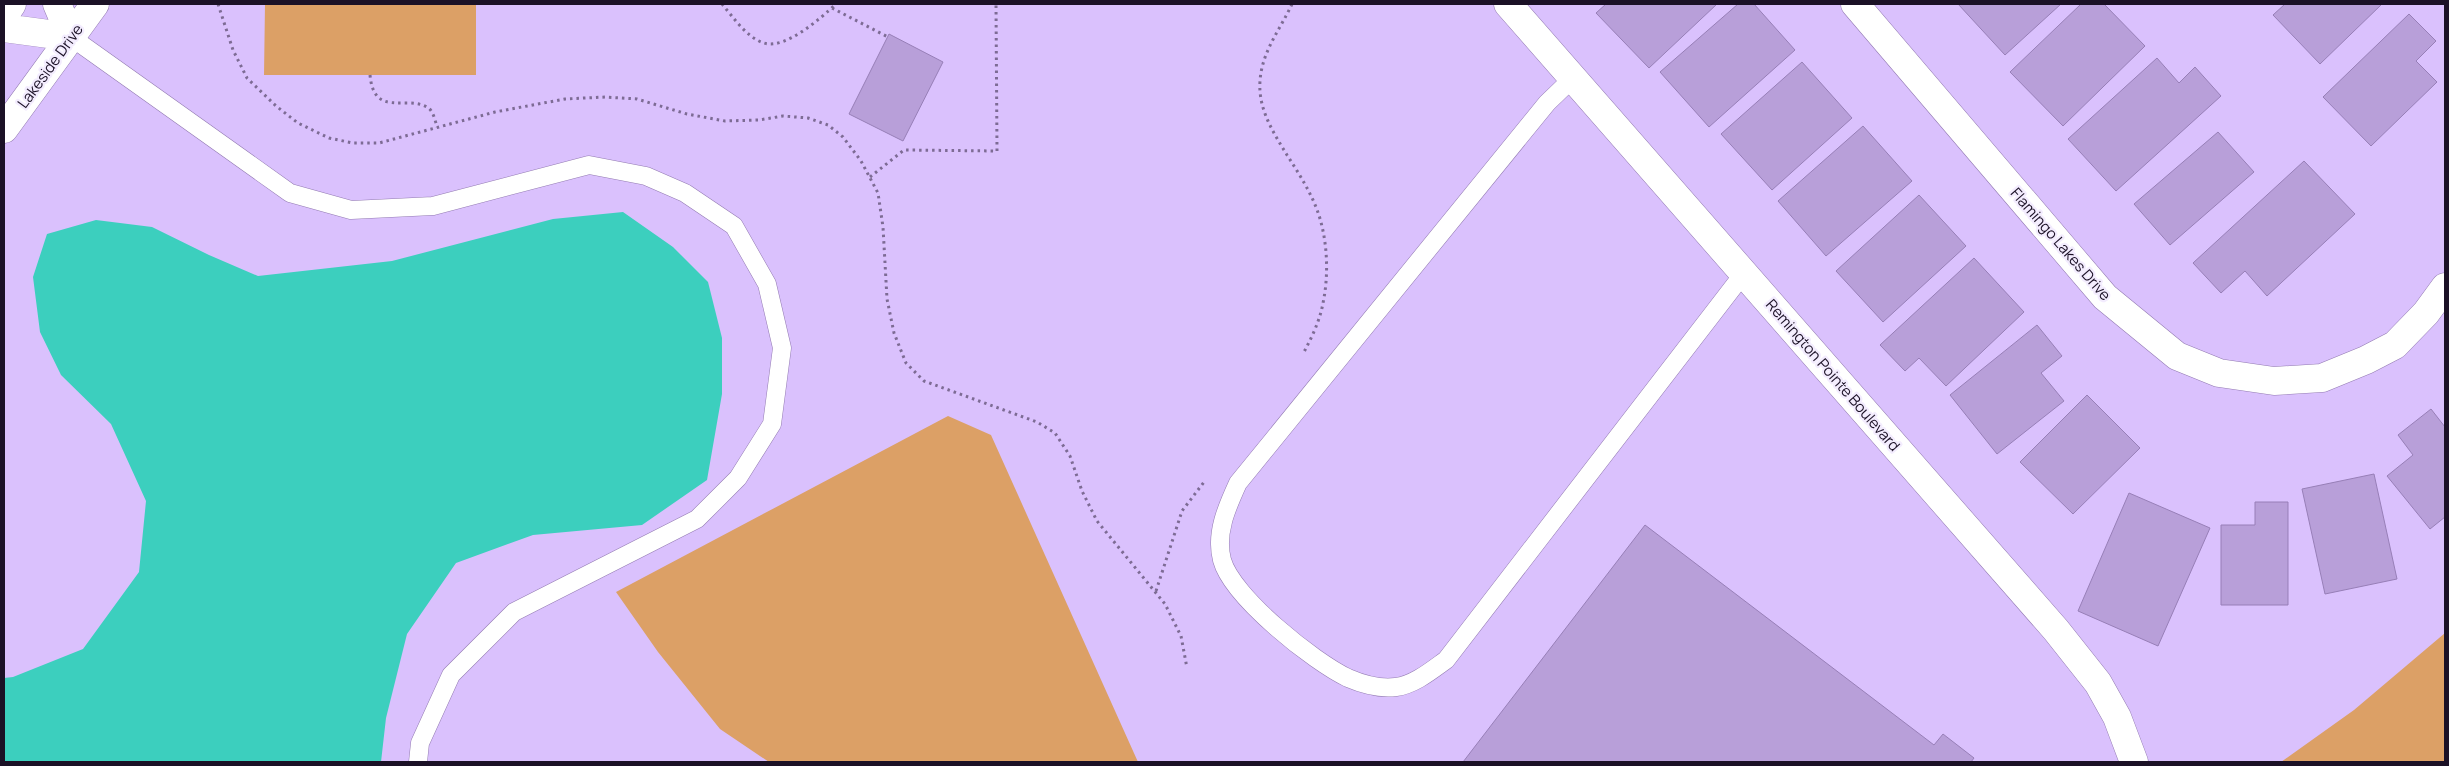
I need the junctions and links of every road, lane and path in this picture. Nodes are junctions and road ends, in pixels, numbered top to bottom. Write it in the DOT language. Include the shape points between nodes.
graph roads {
  1 [pos="12,4"];
  2 [pos="57,4"];
  3 [pos="95,4"];
  4 [pos="722,4"];
  5 [pos="836,4"];
  6 [pos="996,4"];
  7 [pos="1292,4"];
  8 [pos="1508,4"];
  9 [pos="1855,4"];
  10 [pos="832,8"];
  11 [pos="4,16"];
  12 [pos="4,28"];
  13 [pos="71,38"];
  14 [pos="888,38"];
  15 [pos="370,75"];
  16 [pos="1573,78"];
  17 [pos="436,127"];
  18 [pos="4,129"];
  19 [pos="870,177"];
  20 [pos="1744,273"];
  21 [pos="2445,288"];
  22 [pos="1298,360"];
  23 [pos="1210,475"];
  24 [pos="1156,591"];
  25 [pos="418,762"];
  26 [pos="2134,762"];
  1 -- 11 [label="street"];
  2 -- 13 [label="street"];
  3 -- 13 [label="street, Lakeside Drive"];
  4 -- 10 [label="path" via="750,35 764,43 775,44 786,42"];
  5 -- 10 [label="path"];
  6 -- 19 [label="path" via="997,151 904,150"];
  7 -- 22 [label="path" via="1264,58 1260,81 1262,106 1271,128 1313,199 1322,225 1323,303 1314,332"];
  8 -- 16 [label="street, Remington Pointe Boulevard"];
  9 -- 21 [label="street, Flamingo Lakes Drive" via="2106,297 2178,356 2218,372 2274,382 2322,378 2395,345"];
  10 -- 14 [label="path"];
  12 -- 13 [label="street"];
  13 -- 18 [label="street, Lakeside Drive"];
  13 -- 25 [label="lane" via="290,193 351,210 433,206 589,165 646,176 685,193 734,226 767,284 782,348 772,424 738,478 697,519 514,612 451,675 420,743"];
  15 -- 17 [label="path" via="371,86 377,95 389,104 428,107"];
  16 -- 20 [label="street, Remington Pointe Boulevard"];
  16 -- 20 [label="lane" via="1547,103 1238,483 1227,506 1220,537 1223,561 1235,582 1268,621 1310,654 1348,678 1379,687 1398,687 1446,660"];
  20 -- 26 [label="street, Remington Pointe Boulevard" via="2092,675 2117,716"];
  23 -- 24 [label="path" via="1182,511"];
}
